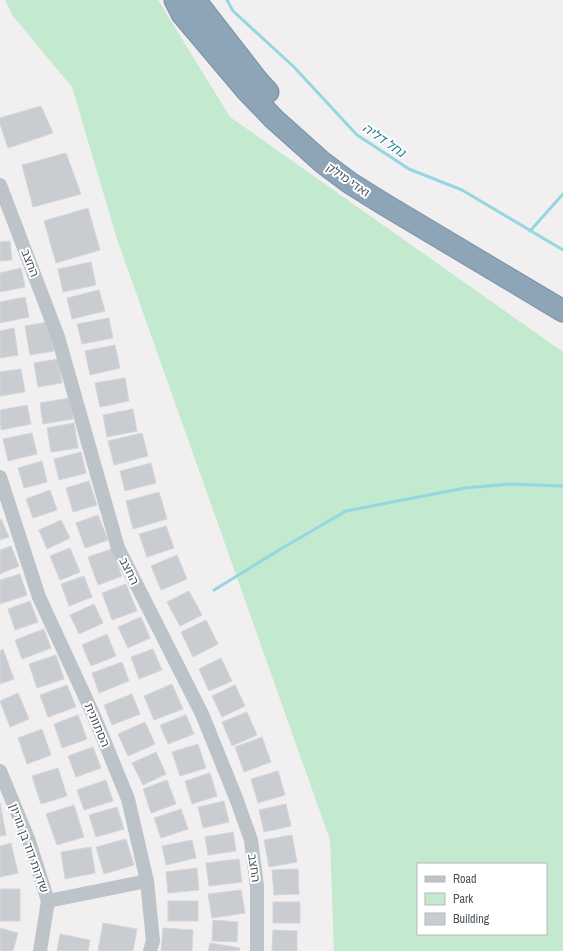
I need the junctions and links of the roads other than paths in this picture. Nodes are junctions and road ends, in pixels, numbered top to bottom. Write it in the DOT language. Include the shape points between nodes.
graph roads {
  1 [pos="175,0"];
  2 [pos="195,0"];
  3 [pos="0,186"];
  4 [pos="517,284"];
  5 [pos="563,294"];
  6 [pos="563,311"];
  7 [pos="563,316"];
  8 [pos="0,477"];
  9 [pos="0,771"];
  10 [pos="147,882"];
  11 [pos="48,901"];
  12 [pos="40,951"];
  13 [pos="150,951"];
  14 [pos="257,951"];
  1 -- 4 [label="highway, ואדי מילק" via="182,14 247,91 322,162 350,183"];
  2 -- 5 [label="highway, ואדי מילק" via="258,81 284,109 331,150 389,191"];
  3 -- 14 [label="street, החצב" via="58,337 118,548 202,714 251,840 257,886"];
  4 -- 6 [label="highway, ואדי מילק"];
  4 -- 7 [label="highway"];
  8 -- 10 [label="street, הסתוונית" via="39,597 94,716 128,799"];
  9 -- 11 [label="street, שדרות דוד בן גוריון" via="29,841"];
  10 -- 11 [label="street"];
  10 -- 13 [label="street" via="153,941"];
  11 -- 12 [label="street, שדרות דוד בן גוריון"];
}
